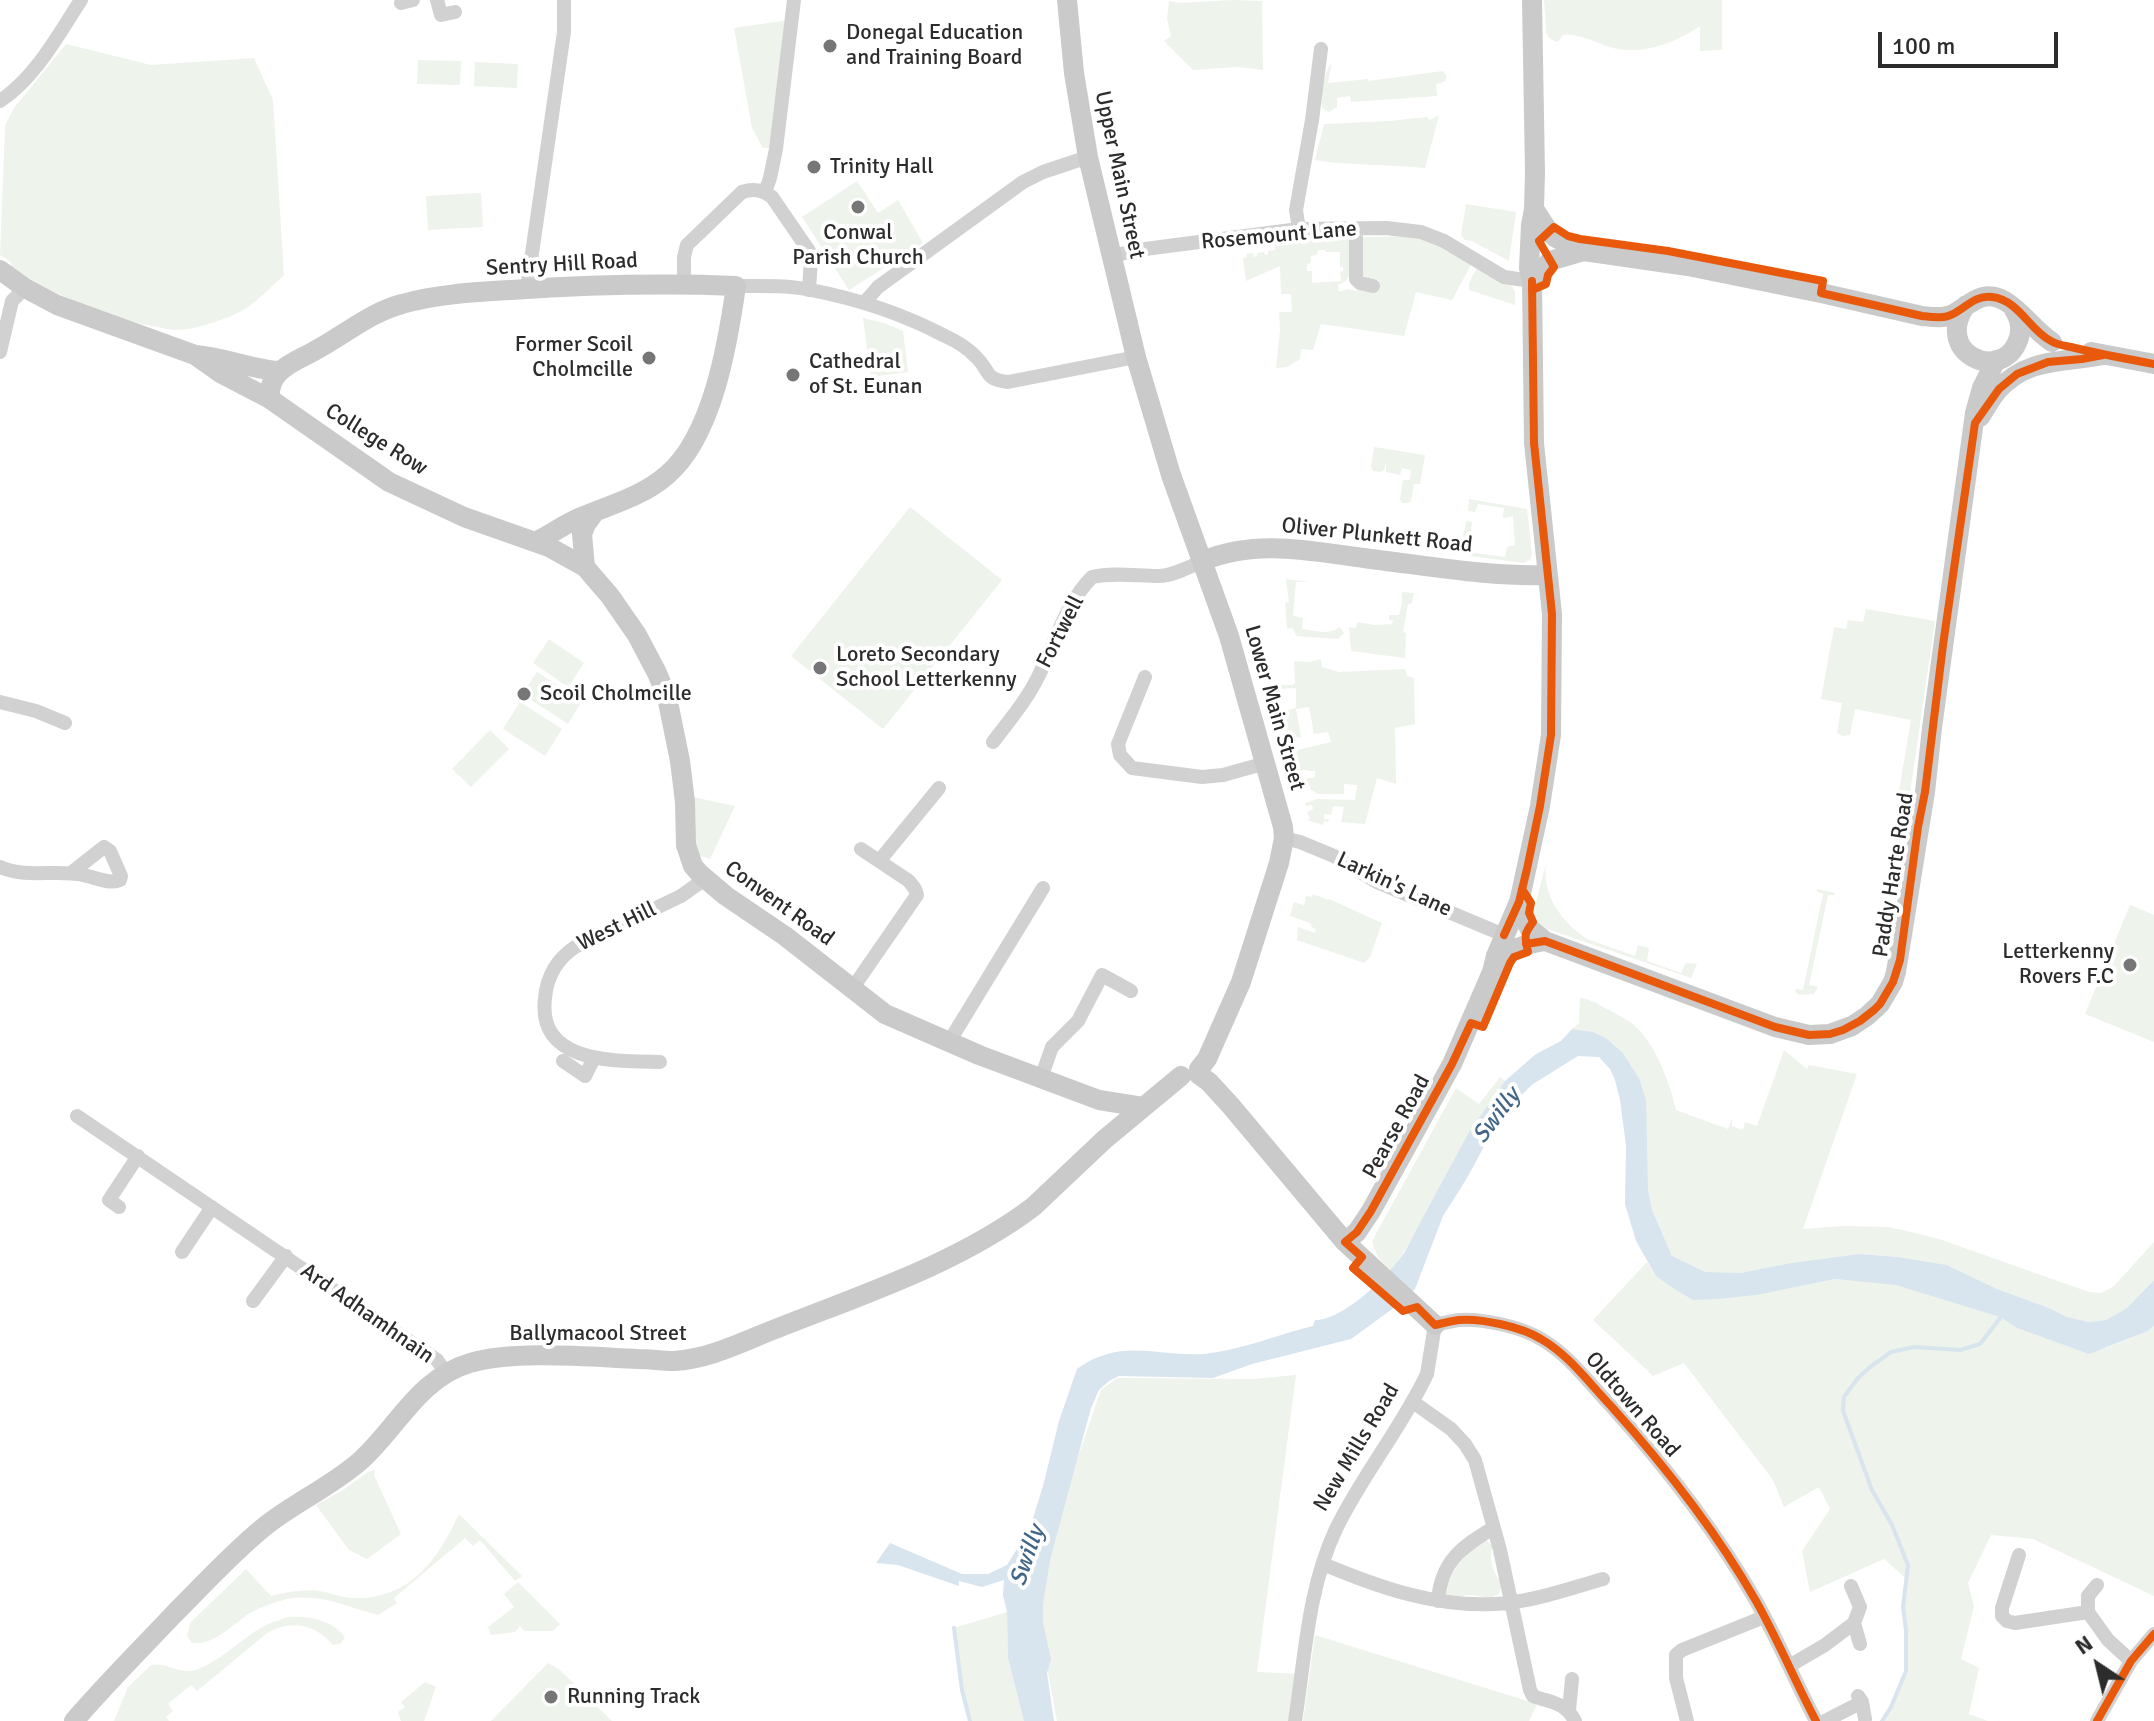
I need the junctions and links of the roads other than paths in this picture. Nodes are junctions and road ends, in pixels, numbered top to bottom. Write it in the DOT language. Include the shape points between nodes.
graph roads {
  1 [pos="81,0"];
  2 [pos="437,0"];
  3 [pos="564,0"];
  4 [pos="794,0"];
  5 [pos="1067,0"];
  6 [pos="1532,0"];
  7 [pos="455,12"];
  8 [pos="1321,49"];
  9 [pos="0,101"];
  10 [pos="1088,157"];
  11 [pos="765,192"];
  12 [pos="1534,209"];
  13 [pos="1299,229"];
  14 [pos="1356,229"];
  15 [pos="1584,251"];
  16 [pos="1111,256"];
  17 [pos="0,270"];
  18 [pos="1532,281"];
  19 [pos="684,284"];
  20 [pos="736,286"];
  21 [pos="1373,286"];
  22 [pos="25,288"];
  23 [pos="527,288"];
  24 [pos="809,290"];
  25 [pos="864,303"];
  26 [pos="1966,305"];
  27 [pos="2013,308"];
  28 [pos="2052,342"];
  29 [pos="0,352"];
  30 [pos="195,355"];
  31 [pos="2005,355"];
  32 [pos="2103,355"];
  33 [pos="1136,357"];
  34 [pos="2154,364"];
  35 [pos="278,371"];
  36 [pos="270,399"];
  37 [pos="1975,423"];
  38 [pos="594,513"];
  39 [pos="535,542"];
  40 [pos="1203,561"];
  41 [pos="585,567"];
  42 [pos="1548,575"];
  43 [pos="1145,677"];
  44 [pos="0,702"];
  45 [pos="65,723"];
  46 [pos="993,742"];
  47 [pos="1266,763"];
  48 [pos="939,788"];
  49 [pos="1284,838"];
  50 [pos="861,849"];
  51 [pos="880,860"];
  52 [pos="0,867"];
  53 [pos="71,873"];
  54 [pos="705,879"];
  55 [pos="1043,888"];
  56 [pos="1519,902"];
  57 [pos="1504,935"];
  58 [pos="1545,941"];
  59 [pos="1492,972"];
  60 [pos="852,989"];
  61 [pos="1131,991"];
  62 [pos="949,1042"];
  63 [pos="594,1058"];
  64 [pos="563,1061"];
  65 [pos="660,1062"];
  66 [pos="1193,1073"];
  67 [pos="1041,1078"];
  68 [pos="1099,1100"];
  69 [pos="1143,1107"];
  70 [pos="77,1116"];
  71 [pos="1122,1125"];
  72 [pos="138,1156"];
  73 [pos="119,1207"];
  74 [pos="212,1207"];
  75 [pos="1345,1242"];
  76 [pos="182,1252"];
  77 [pos="286,1256"];
  78 [pos="253,1301"];
  79 [pos="1435,1325"];
  80 [pos="446,1373"];
  81 [pos="1413,1402"];
  82 [pos="1493,1528"];
  83 [pos="2019,1555"];
  84 [pos="1323,1564"];
  85 [pos="1603,1579"];
  86 [pos="2097,1585"];
  87 [pos="1851,1586"];
  88 [pos="1438,1601"];
  89 [pos="1511,1602"];
  90 [pos="2088,1612"];
  91 [pos="1764,1617"];
  92 [pos="1854,1623"];
  93 [pos="2154,1634"];
  94 [pos="1860,1644"];
  95 [pos="2131,1661"];
  96 [pos="1789,1666"];
  97 [pos="1572,1679"];
  98 [pos="1572,1715"];
  99 [pos="1865,1719"];
  100 [pos="74,1721"];
  101 [pos="1295,1721"];
  102 [pos="1687,1721"];
  103 [pos="1816,1721"];
  104 [pos="1825,1721"];
  105 [pos="2097,1721"];
  1 -- 9 [label="street" via="38,65"];
  2 -- 7 [label="street" via="441,15"];
  3 -- 23 [label="street" via="564,32"];
  4 -- 11 [label="street" via="776,149"];
  5 -- 10 [label="main road, Upper Main Street"];
  6 -- 12 [label="main road, Pearse Road"];
  8 -- 13 [label="street" via="1296,210"];
  10 -- 16 [label="main road, Upper Main Street"];
  10 -- 25 [label="street" via="1023,182 878,287"];
  11 -- 19 [label="street" via="742,192 687,245"];
  11 -- 24 [label="street" via="809,251"];
  12 -- 15 [label="main road" via="1556,238"];
  12 -- 18 [label="main road, Pearse Road"];
  13 -- 14 [label="street, Rosemount Lane"];
  13 -- 16 [label="street, Rosemount Lane"];
  14 -- 18 [label="street, Rosemount Lane" via="1421,232 1504,277"];
  14 -- 21 [label="street" via="1356,279"];
  15 -- 18 [label="main road" via="1550,261"];
  15 -- 26 [label="main road" via="1688,266 1934,318"];
  16 -- 33 [label="main road, Upper Main Street"];
  17 -- 22 [label="main road, College Row"];
  18 -- 42 [label="main road, Pearse Road" via="1534,443"];
  19 -- 20 [label="main road, Sentry Hill Road"];
  19 -- 23 [label="main road, Sentry Hill Road"];
  20 -- 24 [label="street, Sentry Hill Road"];
  20 -- 38 [label="main road" via="721,372 682,460 649,488"];
  22 -- 29 [label="street" via="12,301"];
  22 -- 30 [label="main road, College Row" via="57,305"];
  23 -- 35 [label="main road, Sentry Hill Road" via="399,304"];
  24 -- 25 [label="street, Sentry Hill Road"];
  25 -- 33 [label="street, Sentry Hill Road" via="945,336 972,353 995,380 1008,382"];
  26 -- 27 [label="main road" via="1993,297"];
  26 -- 31 [label="main road" via="1956,328 1961,346 1980,360"];
  27 -- 28 [label="main road"];
  27 -- 31 [label="main road" via="2021,331"];
  28 -- 31 [label="main road"];
  28 -- 32 [label="main road"];
  30 -- 35 [label="main road, College Row"];
  30 -- 36 [label="main road, College Row"];
  31 -- 37 [label="main road, Paddy Harte Road" via="1982,388"];
  32 -- 34 [label="main road"];
  32 -- 37 [label="main road" via="2048,362 2024,371 1999,389"];
  33 -- 40 [label="main road, Lower Main Street"];
  35 -- 36 [label="main road"];
  36 -- 39 [label="main road, College Row" via="389,482"];
  37 -- 58 [label="main road, Paddy Harte Road" via="1900,960 1880,1004 1852,1026 1809,1035"];
  38 -- 39 [label="main road"];
  38 -- 41 [label="main road" via="582,534"];
  39 -- 41 [label="main road, College Row"];
  40 -- 42 [label="main road, Oliver Plunkett Road" via="1239,550 1284,548 1449,569"];
  40 -- 46 [label="street, Fortwell" via="1170,575 1092,577 1060,626 1039,676"];
  40 -- 47 [label="main road, Lower Main Street"];
  41 -- 54 [label="main road, Convent Road" via="637,635 667,697 680,761 686,845 693,866"];
  42 -- 56 [label="main road, Pearse Road" via="1551,735"];
  43 -- 47 [label="street" via="1118,744 1132,768 1202,777"];
  44 -- 45 [label="street"];
  47 -- 49 [label="main road, Lower Main Street"];
  48 -- 51 [label="street"];
  49 -- 57 [label="street, Larkin's Lane"];
  49 -- 66 [label="main road, Lower Main Street" via="1241,982 1207,1059"];
  50 -- 51 [label="street"];
  51 -- 60 [label="street" via="909,881 917,895"];
  52 -- 53 [label="street" via="26,875"];
  54 -- 60 [label="main road, Convent Road"];
  54 -- 63 [label="street, West Hill" via="575,947 555,965 546,982 545,1022 568,1048"];
  55 -- 62 [label="street"];
  56 -- 57 [label="main road, Pearse Road"];
  56 -- 58 [label="main road" via="1526,924"];
  57 -- 59 [label="main road, Pearse Road"];
  58 -- 59 [label="main road" via="1513,949"];
  59 -- 75 [label="main road, Pearse Road" via="1445,1077 1371,1211"];
  60 -- 62 [label="main road, Convent Road" via="885,1014"];
  61 -- 67 [label="street" via="1102,975 1078,1021 1052,1047"];
  62 -- 67 [label="main road, Convent Road"];
  63 -- 64 [label="street, West Hill" via="585,1076"];
  63 -- 65 [label="street, West Hill"];
  66 -- 69 [label="main road, Ballymacool Street"];
  66 -- 75 [label="main road" via="1231,1106"];
  67 -- 68 [label="main road, Convent Road"];
  68 -- 69 [label="main road"];
  68 -- 71 [label="main road"];
  69 -- 71 [label="main road, Ballymacool Street"];
  70 -- 72 [label="street, Ard Adhamhnain"];
  71 -- 80 [label="main road, Ballymacool Street" via="1033,1207 995,1232 899,1280 712,1353 674,1361 491,1359"];
  72 -- 73 [label="street" via="109,1200"];
  72 -- 74 [label="street, Ard Adhamhnain"];
  74 -- 76 [label="street"];
  74 -- 77 [label="street, Ard Adhamhnain"];
  75 -- 79 [label="main road"];
  77 -- 78 [label="street, Ard Adhamhnain"];
  77 -- 80 [label="street, Ard Adhamhnain" via="437,1360"];
  79 -- 81 [label="street, New Mills Road" via="1427,1374"];
  79 -- 91 [label="street, Oldtown Road" via="1485,1321 1527,1332 1568,1360 1684,1494"];
  80 -- 100 [label="main road, Ballymacool Street" via="357,1464 238,1551"];
  81 -- 82 [label="street" via="1442,1421 1468,1448"];
  81 -- 84 [label="street, New Mills Road" via="1353,1496"];
  82 -- 88 [label="street" via="1451,1561"];
  82 -- 89 [label="street"];
  83 -- 90 [label="street" via="2002,1608 2007,1621"];
  84 -- 88 [label="street"];
  84 -- 101 [label="street, New Mills Road"];
  85 -- 89 [label="street"];
  86 -- 90 [label="street" via="2088,1596"];
  87 -- 92 [label="street" via="1860,1607"];
  88 -- 89 [label="street"];
  89 -- 98 [label="street" via="1533,1696"];
  90 -- 95 [label="street"];
  91 -- 96 [label="street, Oldtown Road"];
  91 -- 102 [label="street" via="1676,1655"];
  92 -- 94 [label="street"];
  92 -- 96 [label="street"];
  93 -- 95 [label="street"];
  95 -- 105 [label="street"];
  96 -- 103 [label="street, Oldtown Road"];
  97 -- 98 [label="street"];
  99 -- 104 [label="street" via="1860,1699"];
}
